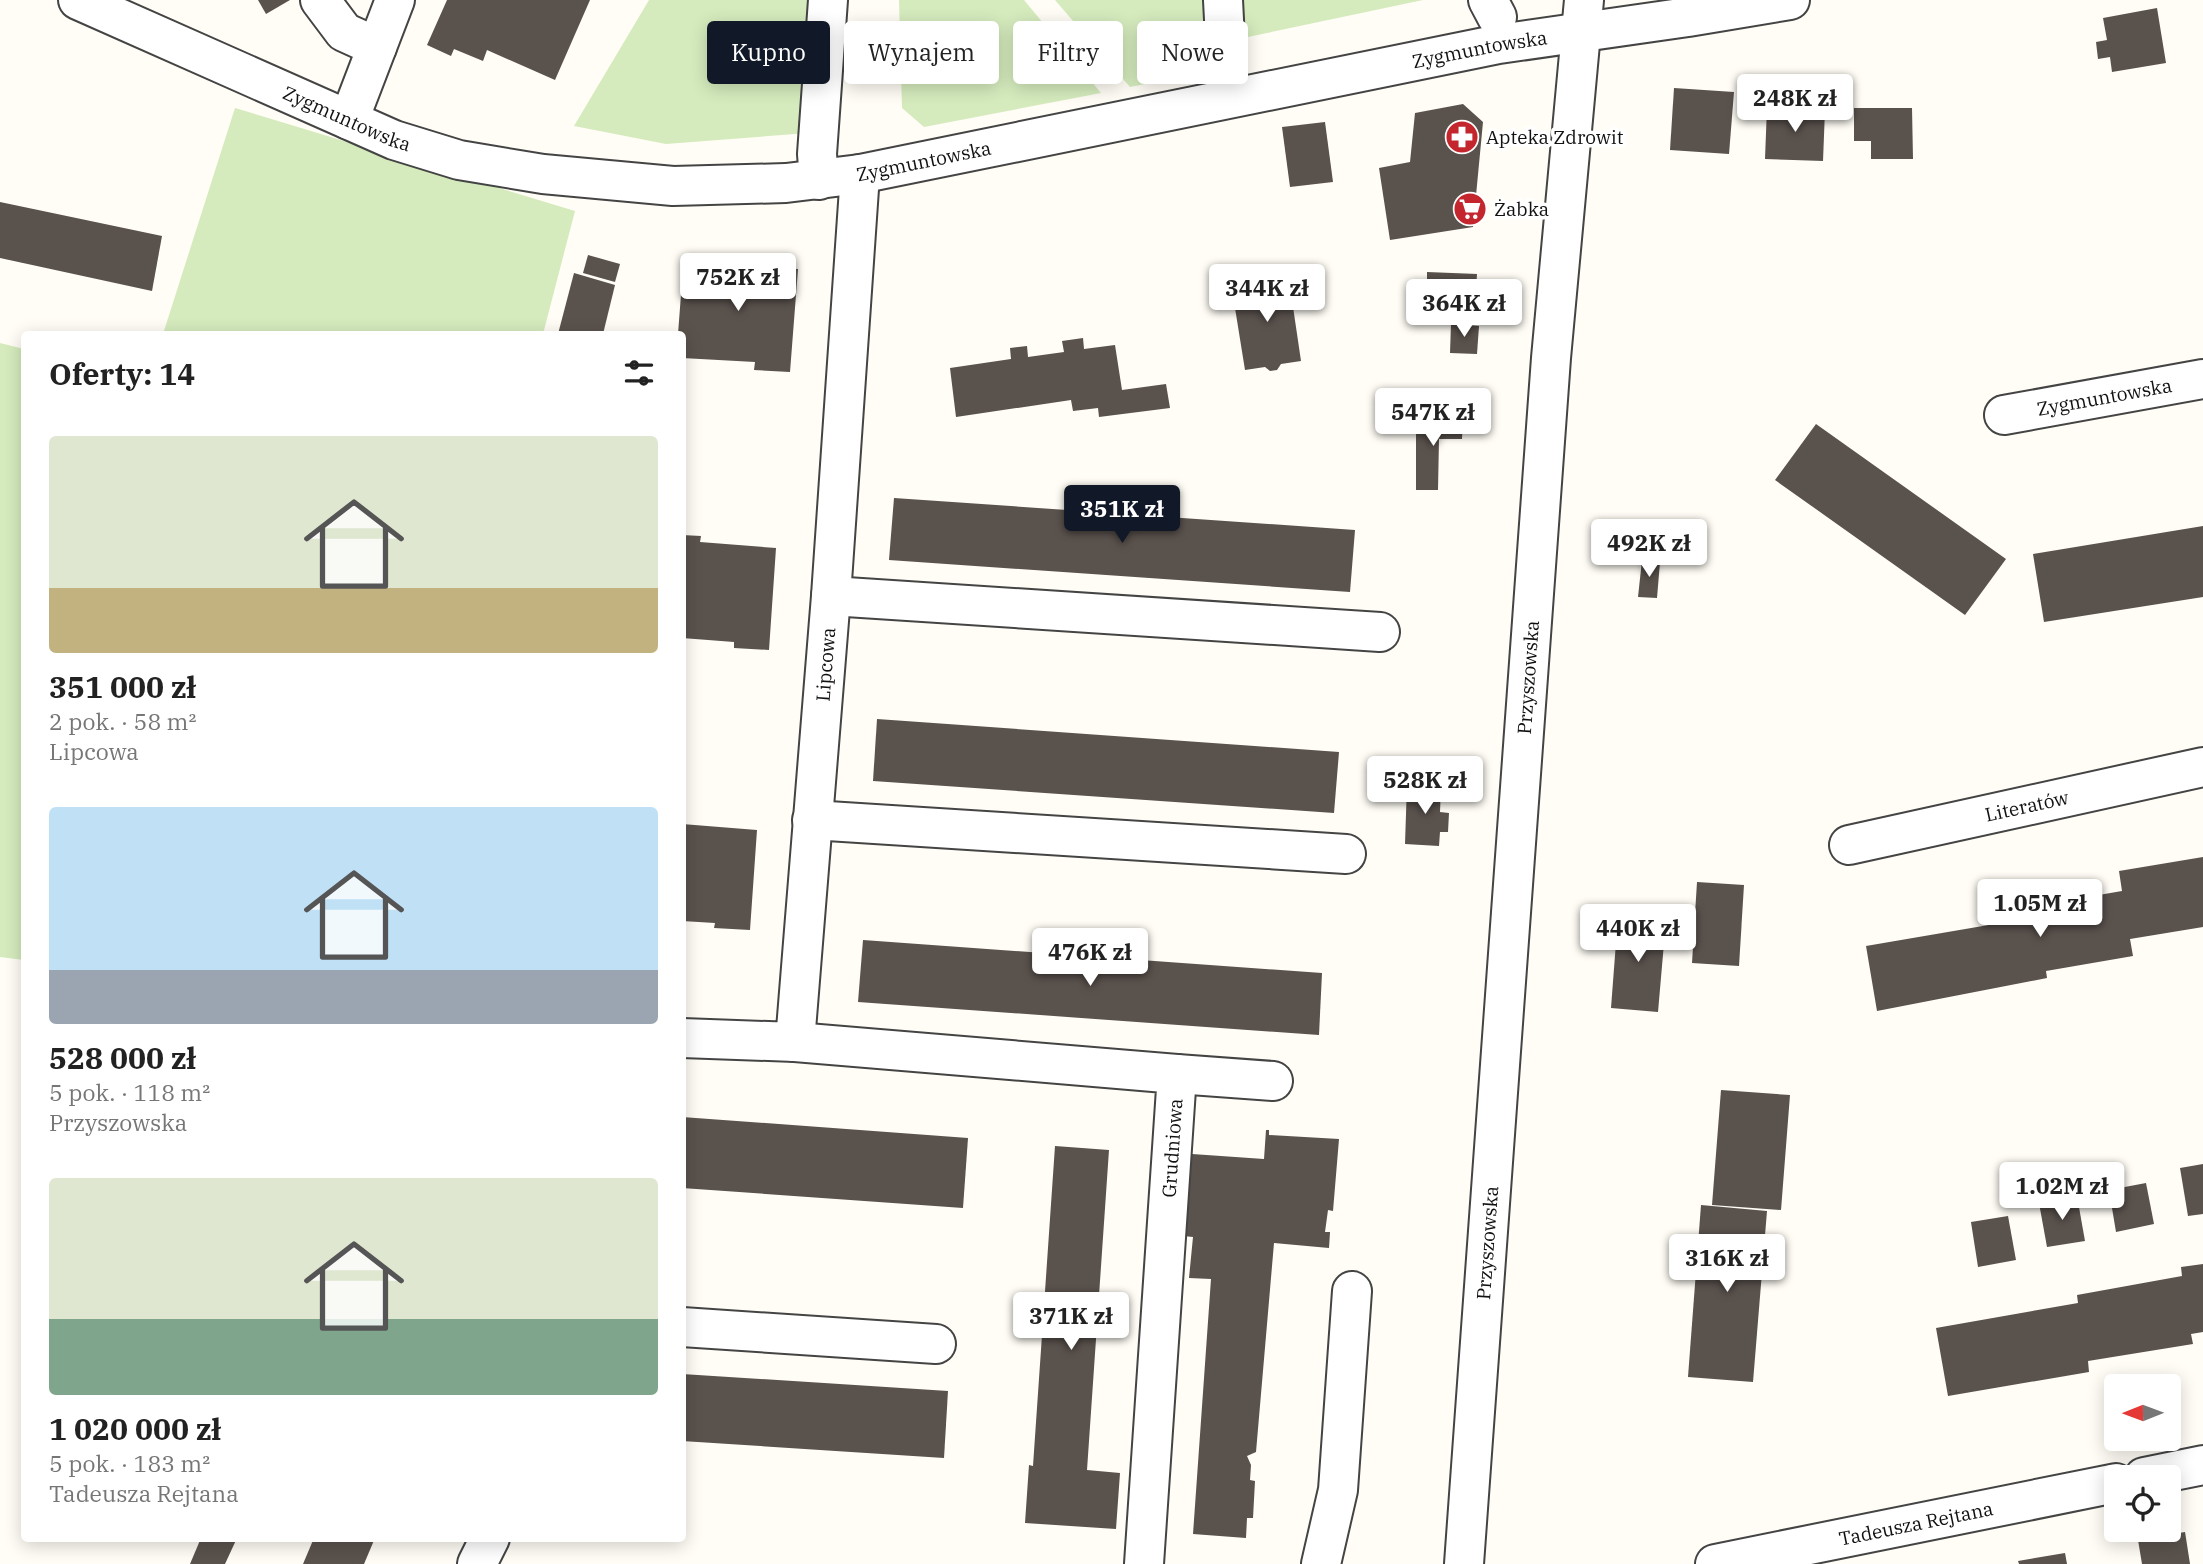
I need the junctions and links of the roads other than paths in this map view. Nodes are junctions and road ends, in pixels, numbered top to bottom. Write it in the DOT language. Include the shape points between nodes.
graph roads {
  1 [pos="78,0"];
  2 [pos="320,0"];
  3 [pos="395,0"];
  4 [pos="828,0"];
  5 [pos="1223,0"];
  6 [pos="1790,0"];
  7 [pos="1582,16"];
  8 [pos="377,47"];
  9 [pos="1228,98"];
  10 [pos="349,120"];
  11 [pos="860,174"];
  12 [pos="819,180"];
  13 [pos="2203,379"];
  14 [pos="2004,415"];
  15 [pos="831,596"];
  16 [pos="1380,632"];
  17 [pos="2203,766"];
  18 [pos="812,820"];
  19 [pos="1849,845"];
  20 [pos="1346,854"];
  21 [pos="686,1038"];
  22 [pos="795,1042"];
  23 [pos="1177,1074"];
  24 [pos="1273,1080"];
  25 [pos="1352,1291"];
  26 [pos="686,1327"];
  27 [pos="936,1344"];
  28 [pos="2203,1465"];
  29 [pos="2181,1469"];
  30 [pos="2104,1486"];
  31 [pos="488,1542"];
  32 [pos="1841,1551"];
  33 [pos="477,1564"];
  34 [pos="1144,1564"];
  35 [pos="1321,1564"];
  36 [pos="1464,1564"];
  37 [pos="1716,1564"];
  1 -- 10 [label="street, Zygmuntowska"];
  2 -- 8 [label="street" via="344,32"];
  3 -- 8 [label="street"];
  4 -- 12 [label="street"];
  5 -- 9 [label="street"];
  6 -- 7 [label="street, Zygmuntowska"];
  7 -- 9 [label="street, Zygmuntowska" via="1499,44"];
  7 -- 36 [label="street, Przyszowska" via="1546,427"];
  8 -- 10 [label="street"];
  9 -- 11 [label="street, Zygmuntowska"];
  10 -- 12 [label="street, Zygmuntowska" via="459,160 542,174 673,186"];
  11 -- 12 [label="street, Zygmuntowska"];
  11 -- 15 [label="street, Lipcowa"];
  13 -- 14 [label="street, Zygmuntowska"];
  15 -- 16 [label="street"];
  15 -- 18 [label="street, Lipcowa"];
  17 -- 19 [label="street, Literatów"];
  18 -- 20 [label="street"];
  18 -- 22 [label="street, Lipcowa"];
  21 -- 22 [label="street"];
  22 -- 23 [label="street, Grudniowa"];
  23 -- 24 [label="street"];
  23 -- 34 [label="street, Grudniowa"];
  25 -- 35 [label="street" via="1338,1490"];
  26 -- 27 [label="street"];
  28 -- 29 [label="street"];
  30 -- 32 [label="street, Tadeusza Rejtana"];
  31 -- 33 [label="street"];
  32 -- 37 [label="street, Tadeusza Rejtana"];
}
